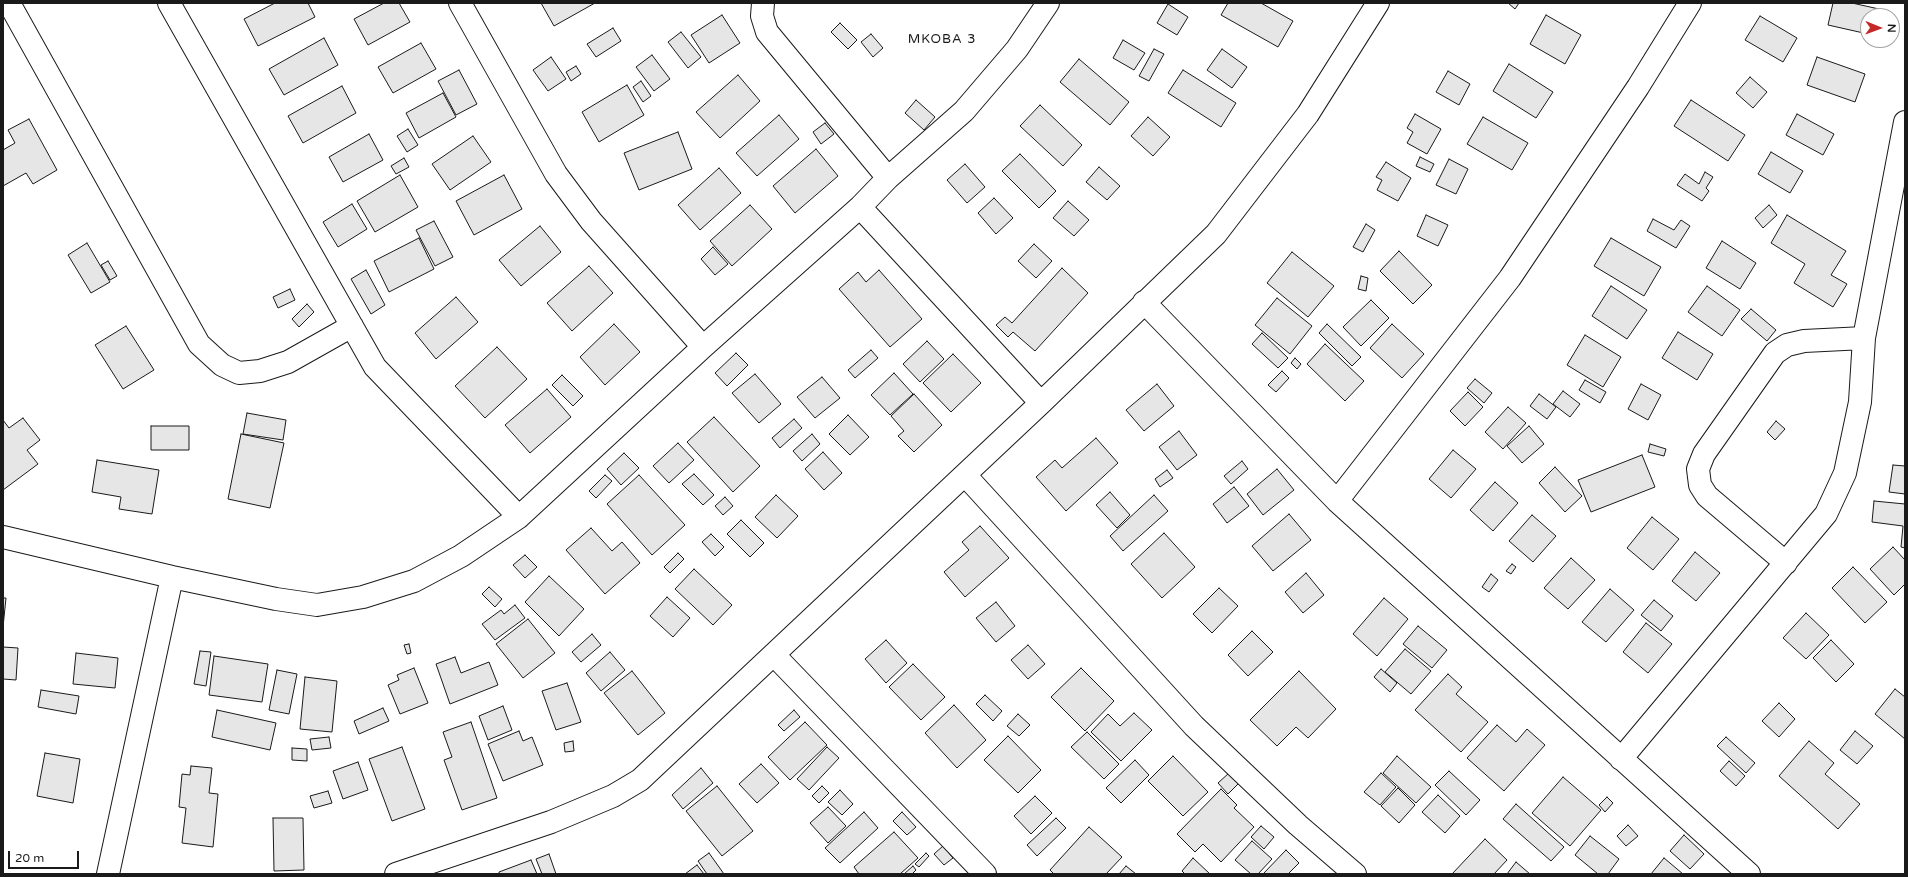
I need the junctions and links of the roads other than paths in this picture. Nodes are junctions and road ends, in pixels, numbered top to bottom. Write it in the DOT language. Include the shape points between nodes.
graph roads {
  1 [pos="9,3"];
  2 [pos="169,3"];
  3 [pos="460,3"];
  4 [pos="763,3"];
  5 [pos="1048,3"];
  6 [pos="1378,3"];
  7 [pos="1690,3"];
  8 [pos="1905,122"];
  9 [pos="888,178"];
  10 [pos="860,207"];
  11 [pos="1144,302"];
  12 [pos="352,326"];
  13 [pos="1864,338"];
  14 [pos="703,347"];
  15 [pos="1041,403"];
  16 [pos="965,475"];
  17 [pos="1337,501"];
  18 [pos="519,517"];
  19 [pos="3,537"];
  20 [pos="1786,564"];
  21 [pos="172,577"];
  22 [pos="774,655"];
  23 [pos="1621,759"];
  24 [pos="108,874"];
  25 [pos="396,874"];
  26 [pos="985,874"];
  27 [pos="1355,874"];
  28 [pos="1749,874"];
  1 -- 12 [label="street" via="199,344 222,364 239,373 253,372 288,362"];
  2 -- 12 [label="street"];
  3 -- 14 [label="street" via="556,174 591,221"];
  4 -- 9 [label="street" via="762,16 768,32"];
  5 -- 9 [label="street" via="1017,49 964,111"];
  6 -- 11 [label="street" via="1308,114 1216,234"];
  7 -- 17 [label="street" via="1638,87 1510,278"];
  8 -- 13 [label="street"];
  9 -- 10 [label="street"];
  10 -- 14 [label="street"];
  10 -- 15 [label="street"];
  11 -- 15 [label="street"];
  11 -- 17 [label="street"];
  12 -- 18 [label="street" via="375,367"];
  13 -- 20 [label="street" via="1860,402 1845,473 1826,514"];
  13 -- 20 [label="street" via="1804,341 1787,345 1775,353 1704,454 1698,469 1700,485 1707,496"];
  14 -- 18 [label="street"];
  15 -- 16 [label="street"];
  16 -- 22 [label="street"];
  16 -- 27 [label="street" via="1194,726 1298,825"];
  17 -- 23 [label="street"];
  18 -- 21 [label="street" via="461,556 414,581 363,597 317,605 276,600"];
  19 -- 21 [label="street"];
  20 -- 23 [label="street"];
  21 -- 24 [label="street"];
  22 -- 25 [label="street" via="640,780 613,796 551,822"];
  22 -- 26 [label="street"];
  23 -- 28 [label="street"];
}
